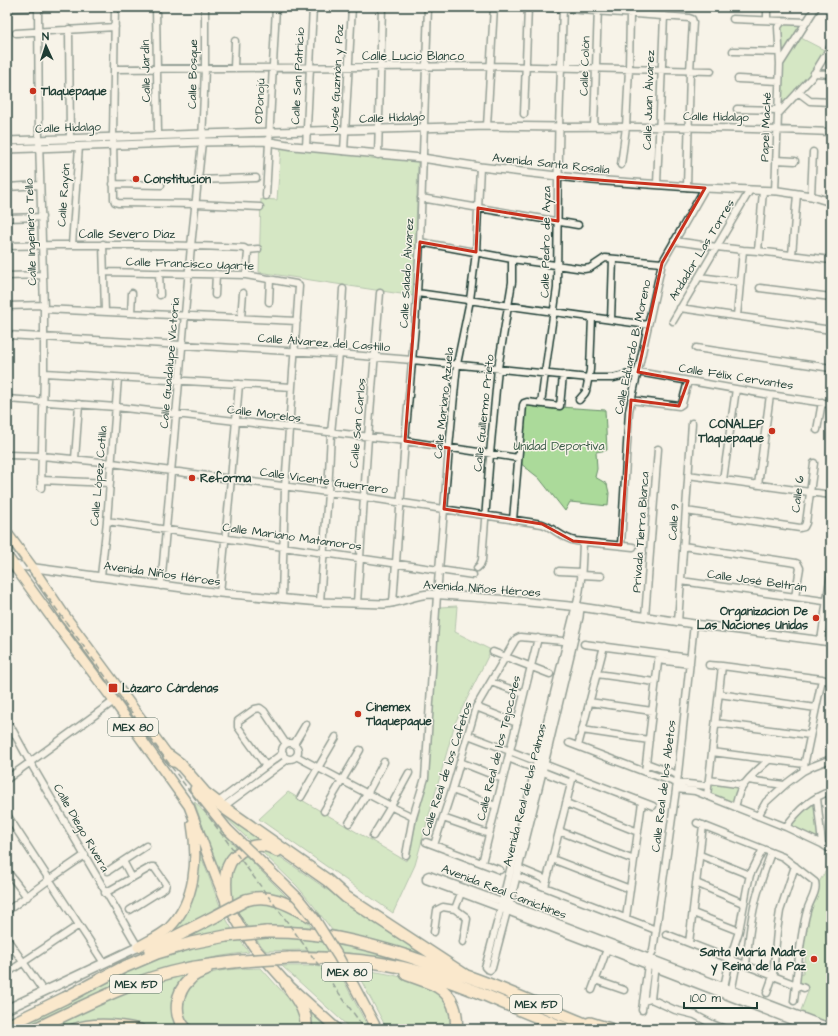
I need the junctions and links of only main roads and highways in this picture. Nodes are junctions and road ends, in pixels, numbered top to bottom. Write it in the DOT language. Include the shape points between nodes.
graph roads {
  1 [pos="7,533"];
  2 [pos="7,556"];
  3 [pos="10,564"];
  4 [pos="169,756"];
  5 [pos="189,806"];
  6 [pos="346,897"];
  7 [pos="227,904"];
  8 [pos="314,918"];
  9 [pos="138,947"];
  10 [pos="225,963"];
  11 [pos="379,964"];
  12 [pos="122,968"];
  13 [pos="465,975"];
  14 [pos="286,983"];
  15 [pos="7,1009"];
  16 [pos="569,1024"];
  17 [pos="9,1025"];
  18 [pos="35,1029"];
  19 [pos="73,1029"];
  20 [pos="140,1029"];
  21 [pos="186,1029"];
  22 [pos="306,1029"];
  23 [pos="337,1029"];
  24 [pos="377,1029"];
  25 [pos="456,1029"];
  26 [pos="597,1029"];
  27 [pos="610,1029"];
  1 -- 4 [label="main road, MEX 80"];
  2 -- 3 [label="main road, MEX 80"];
  3 -- 5 [label="main road, MEX 80" via="114,701"];
  4 -- 6 [label="highway" via="220,805 327,880"];
  4 -- 8 [label="main road, MEX 80, bridge" via="227,829 298,898"];
  5 -- 7 [label="main road, MEX 80"];
  5 -- 9 [label="main road" via="195,847 190,890 185,906 168,928"];
  6 -- 7 [label="highway" via="324,885 273,848 256,846 240,853 229,865 226,879"];
  6 -- 13 [label="highway"];
  7 -- 14 [label="main road, MEX 80" via="254,947"];
  8 -- 12 [label="highway, bridge" via="284,902 252,898 167,941"];
  8 -- 24 [label="main road, MEX 80, bridge" via="338,956"];
  9 -- 15 [label="main road"];
  10 -- 11 [label="highway, MEX 15D, bridge" via="317,957"];
  10 -- 18 [label="highway, MEX 15D" via="159,976 97,1000"];
  10 -- 21 [label="highway" via="193,976 182,988 177,1006 179,1017"];
  11 -- 16 [label="highway, MEX 15D" via="437,977"];
  11 -- 25 [label="highway" via="438,987 455,1008"];
  12 -- 13 [label="highway, MEX 15D, bridge" via="191,943 226,936 298,932 375,946"];
  12 -- 17 [label="highway, MEX 15D"];
  13 -- 16 [label="highway, MEX 15D" via="501,989"];
  14 -- 22 [label="highway" via="304,1011"];
  14 -- 23 [label="main road, MEX 80"];
  16 -- 26 [label="highway, MEX 15D"];
  16 -- 27 [label="highway"];
  19 -- 20 [label="main road" via="108,1024"];
}
